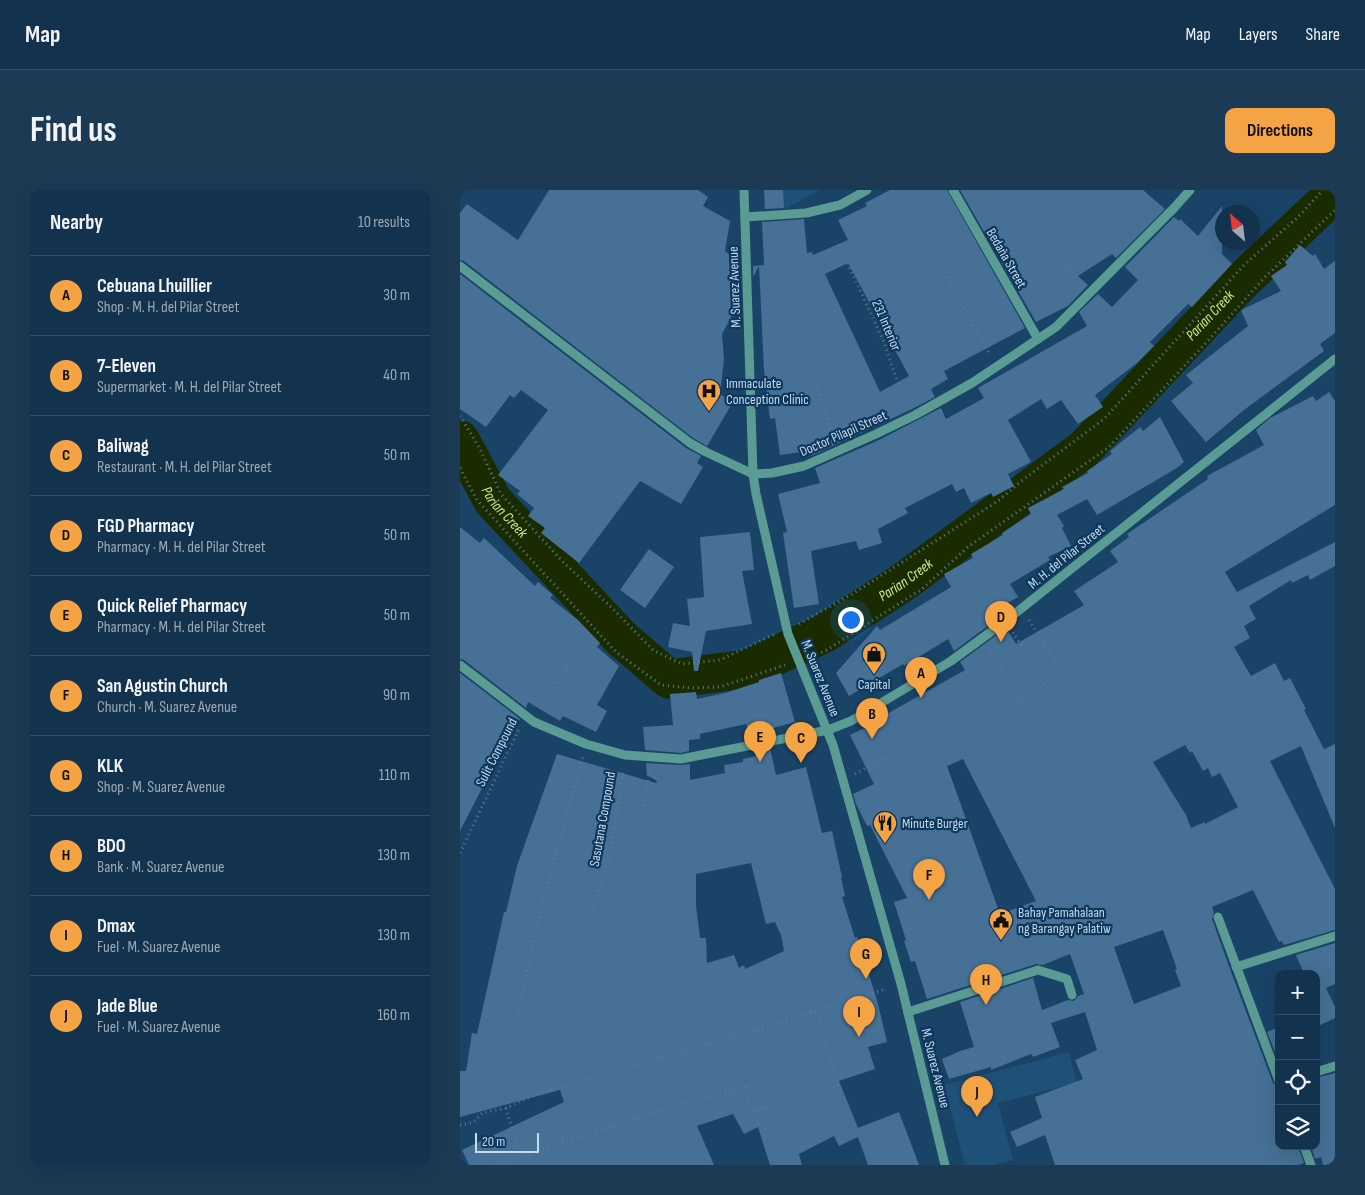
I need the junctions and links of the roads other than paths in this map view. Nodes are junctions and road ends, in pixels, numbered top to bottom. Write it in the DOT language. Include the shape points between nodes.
graph roads {
  1 [pos="744,190"];
  2 [pos="867,190"];
  3 [pos="953,190"];
  4 [pos="1190,190"];
  5 [pos="745,218"];
  6 [pos="460,266"];
  7 [pos="1038,339"];
  8 [pos="1334,361"];
  9 [pos="754,474"];
  10 [pos="460,665"];
  11 [pos="828,730"];
  12 [pos="1218,917"];
  13 [pos="1335,936"];
  14 [pos="1236,967"];
  15 [pos="1072,995"];
  16 [pos="908,1012"];
  17 [pos="1335,1066"];
  18 [pos="1275,1070"];
  19 [pos="1320,1071"];
  20 [pos="1305,1150"];
  21 [pos="945,1165"];
  22 [pos="1311,1165"];
  1 -- 5 [label="street, M. Suarez Avenue"];
  2 -- 5 [label="street" via="840,205 806,213"];
  3 -- 7 [label="street, Bedaña Street"];
  4 -- 7 [label="street, Doctor Pilapil Street" via="1056,327"];
  5 -- 9 [label="street, M. Suarez Avenue"];
  6 -- 9 [label="street" via="690,443"];
  7 -- 9 [label="street, Doctor Pilapil Street" via="972,383 915,415 804,466"];
  8 -- 11 [label="street, M. H. del Pilar Street" via="1007,620 951,660 851,721"];
  9 -- 11 [label="street, M. Suarez Avenue" via="788,631"];
  10 -- 11 [label="street, M. H. del Pilar Street" via="531,719 586,744 625,755 681,759"];
  11 -- 16 [label="street, M. Suarez Avenue"];
  12 -- 14 [label="street"];
  13 -- 14 [label="street"];
  14 -- 18 [label="street"];
  15 -- 16 [label="street" via="1068,979 1038,970"];
  16 -- 21 [label="street, M. Suarez Avenue"];
  17 -- 19 [label="street"];
  20 -- 22 [label="street"];
}
